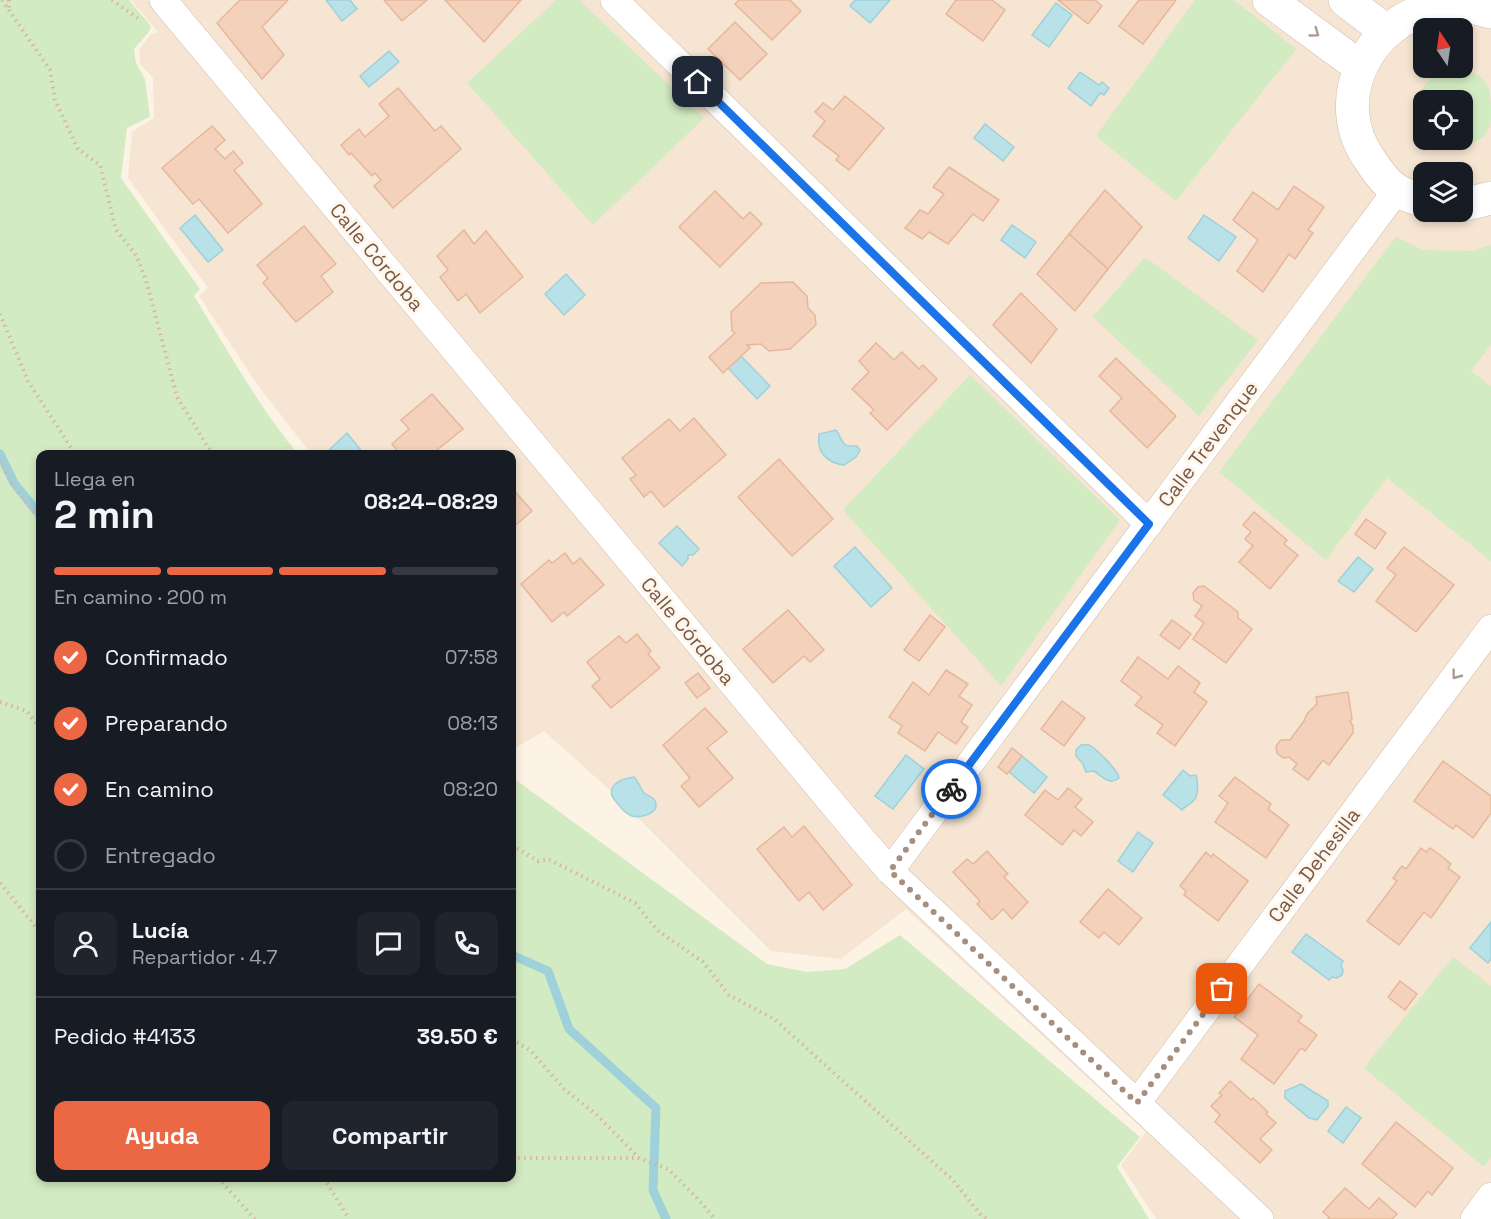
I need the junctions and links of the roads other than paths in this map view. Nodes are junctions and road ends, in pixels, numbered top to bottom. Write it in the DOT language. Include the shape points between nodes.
graph roads {
  1 [pos="614,0"];
  2 [pos="1269,0"];
  3 [pos="1345,0"];
  4 [pos="168,2"];
  5 [pos="1491,12"];
  6 [pos="1386,31"];
  7 [pos="1360,67"];
  8 [pos="1410,196"];
  9 [pos="1491,198"];
  10 [pos="1473,202"];
  11 [pos="1149,524"];
  12 [pos="1491,628"];
  13 [pos="890,871"];
  14 [pos="1137,1103"];
  15 [pos="1491,1196"];
  16 [pos="1260,1219"];
  17 [pos="1474,1219"];
  1 -- 11 [label="street"];
  2 -- 7 [label="street, one-way"];
  3 -- 6 [label="street"];
  4 -- 13 [label="street, Calle Córdoba"];
  5 -- 6 [label="street" via="1467,6 1438,6 1410,15"];
  6 -- 7 [label="street"];
  7 -- 8 [label="street" via="1353,95 1354,123 1363,151 1379,174"];
  8 -- 11 [label="street, Calle Trevenque"];
  9 -- 10 [label="street"];
  11 -- 13 [label="street, Calle Trevenque"];
  12 -- 14 [label="street, Calle Dehesilla, one-way"];
  13 -- 14 [label="street, Calle Córdoba"];
  14 -- 16 [label="street, Calle Córdoba"];
  15 -- 17 [label="street"];
}
